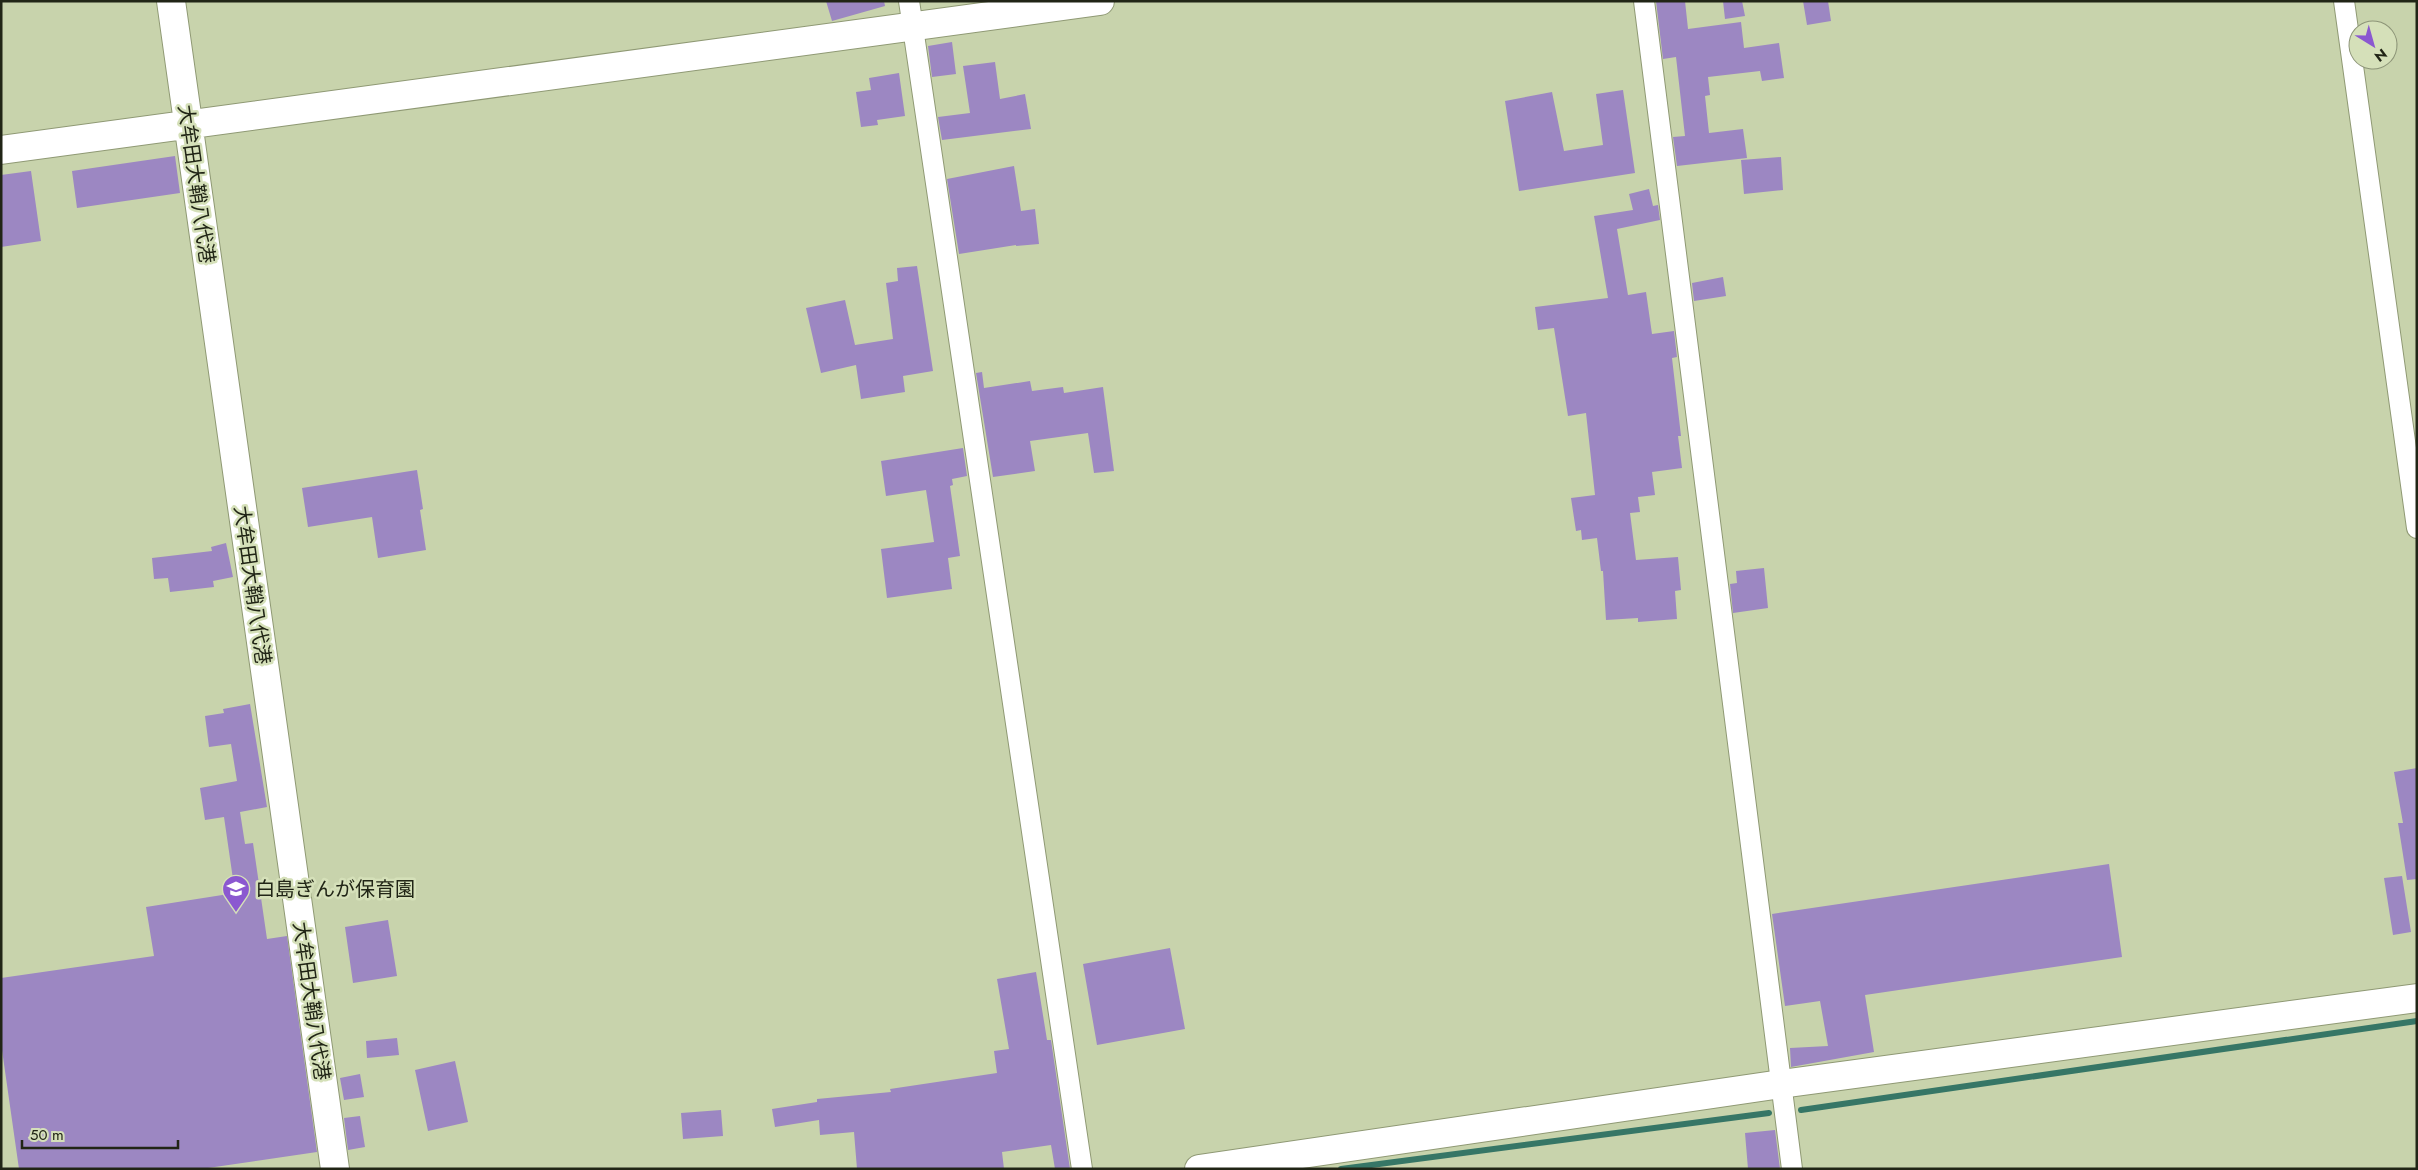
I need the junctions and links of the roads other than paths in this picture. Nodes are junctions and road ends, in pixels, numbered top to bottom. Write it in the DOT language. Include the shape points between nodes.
graph roads {
  1 [pos="171,1"];
  2 [pos="1100,1"];
  3 [pos="1644,1"];
  4 [pos="2344,1"];
  5 [pos="910,13"];
  6 [pos="187,124"];
  7 [pos="1,150"];
  8 [pos="2417,528"];
  9 [pos="2417,998"];
  10 [pos="1781,1084"];
  11 [pos="335,1169"];
  12 [pos="1082,1169"];
  13 [pos="1199,1169"];
  14 [pos="1792,1169"];
  1 -- 6 [label="street, 大牟田大鞘八代港"];
  2 -- 5 [label="street"];
  3 -- 10 [label="street"];
  4 -- 8 [label="street"];
  5 -- 6 [label="street"];
  5 -- 12 [label="street"];
  6 -- 7 [label="street"];
  6 -- 11 [label="street, 大牟田大鞘八代港"];
  9 -- 10 [label="street"];
  10 -- 13 [label="street"];
  10 -- 14 [label="street"];
}
